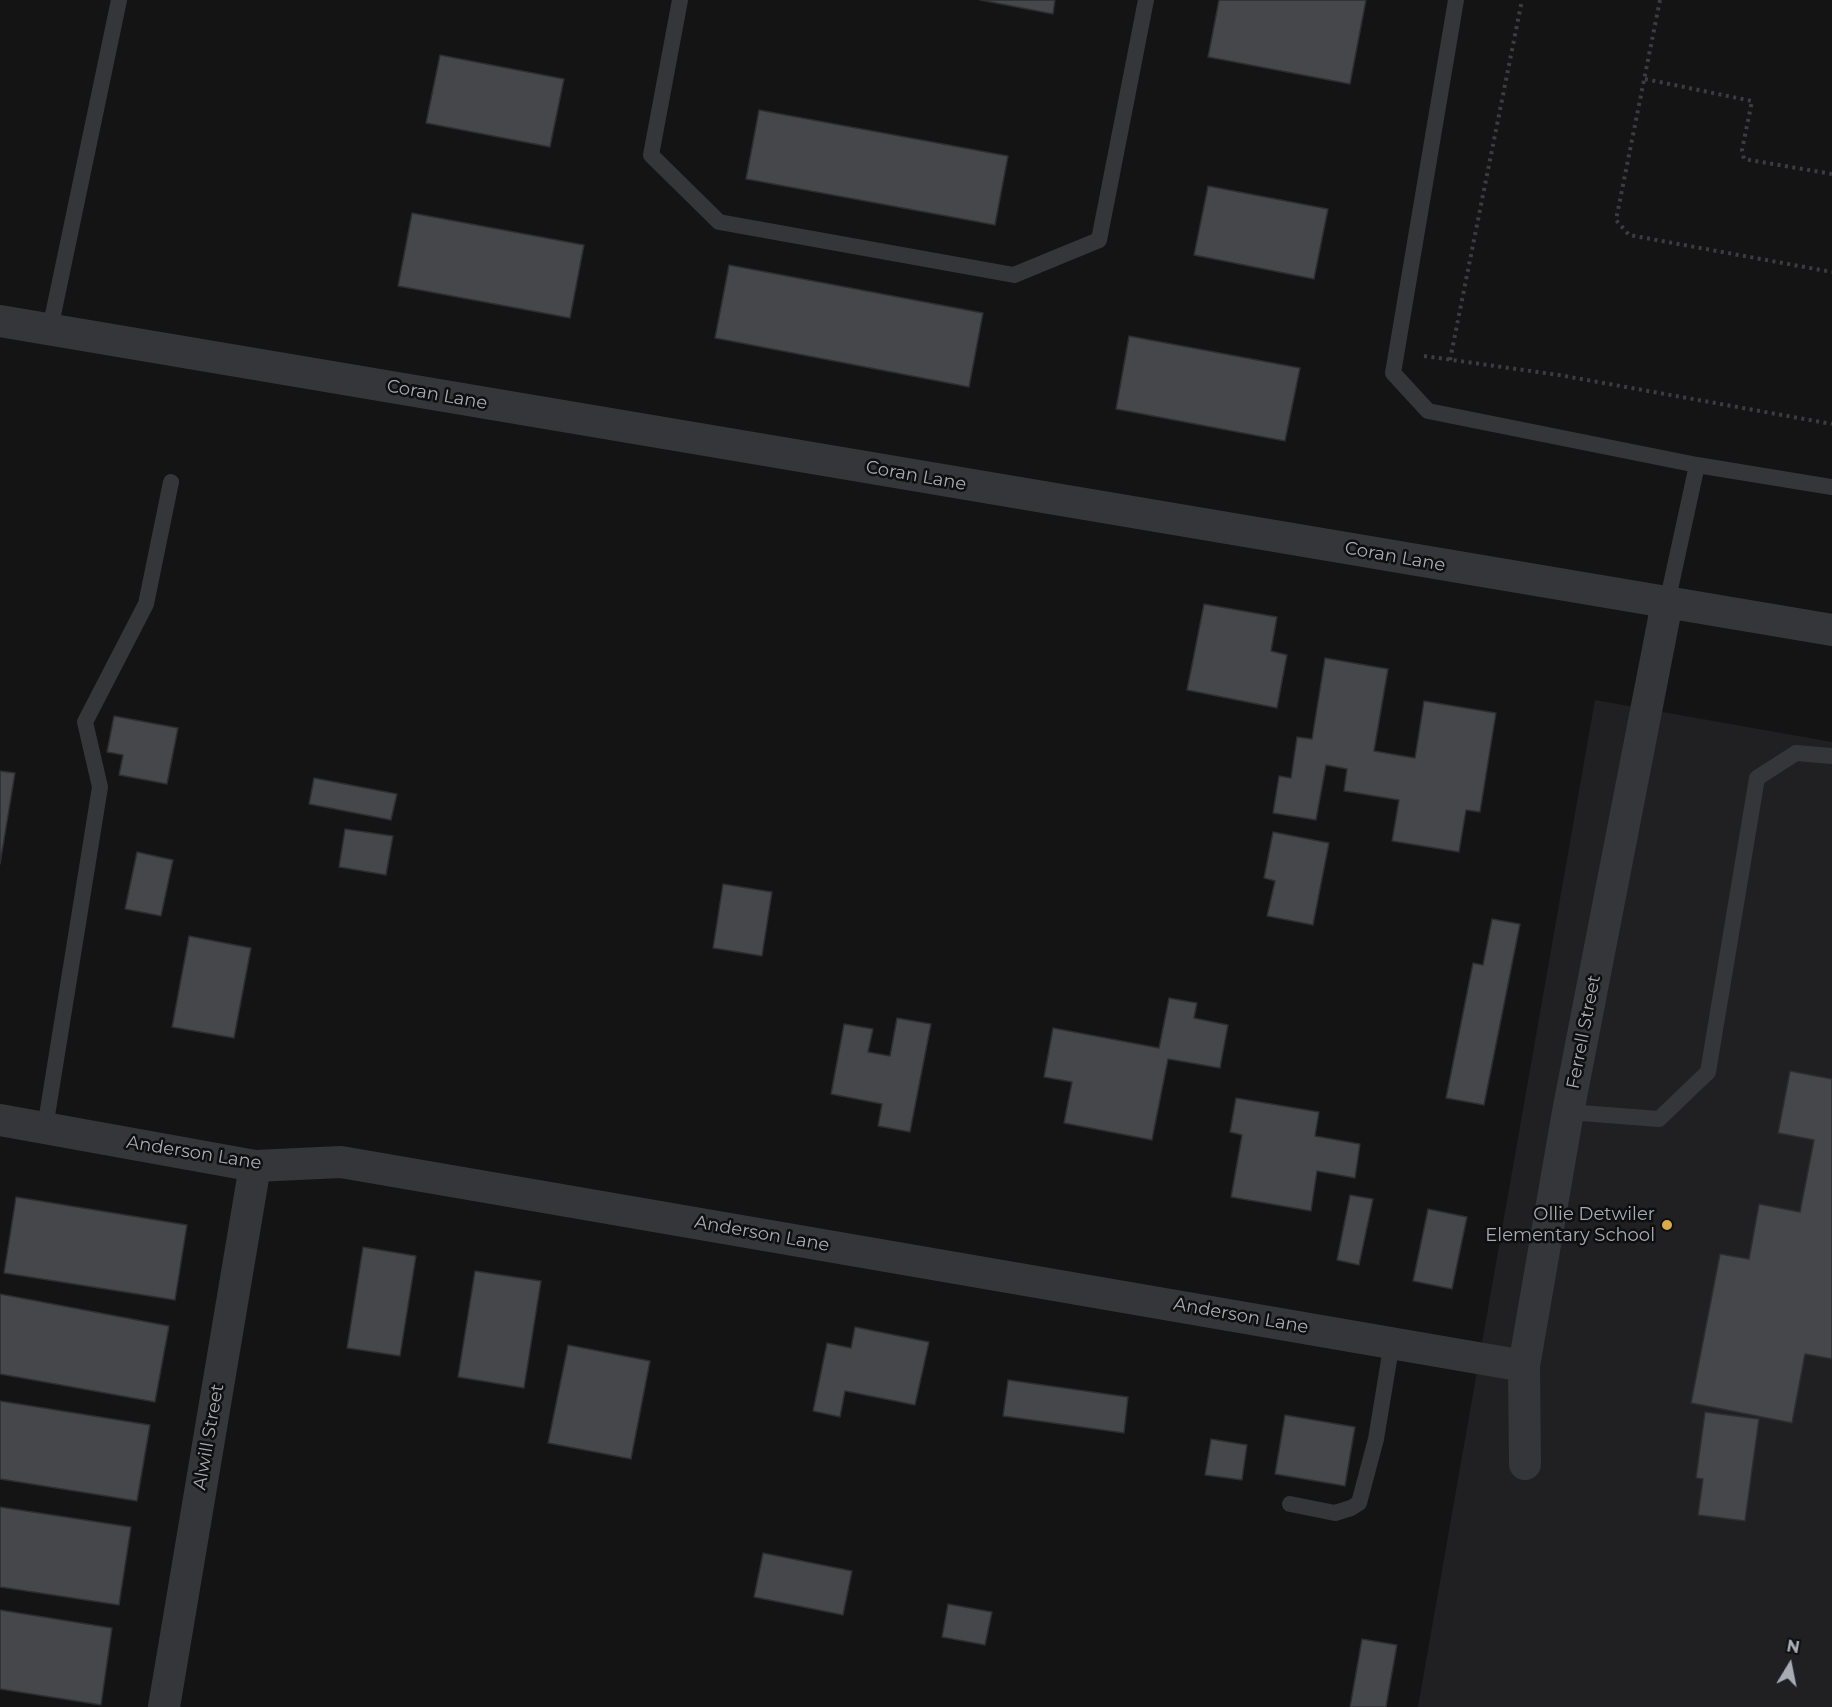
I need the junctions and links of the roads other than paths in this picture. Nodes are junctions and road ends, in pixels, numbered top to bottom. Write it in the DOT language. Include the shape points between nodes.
graph roads {
  1 [pos="118,0"];
  2 [pos="680,0"];
  3 [pos="1146,0"];
  4 [pos="1456,0"];
  5 [pos="0,321"];
  6 [pos="50,329"];
  7 [pos="1697,465"];
  8 [pos="171,482"];
  9 [pos="1832,487"];
  10 [pos="1667,603"];
  11 [pos="1832,630"];
  12 [pos="1832,756"];
  13 [pos="1568,1112"];
  14 [pos="0,1120"];
  15 [pos="45,1128"];
  16 [pos="255,1166"];
  17 [pos="1392,1342"];
  18 [pos="1524,1366"];
  19 [pos="1525,1464"];
  20 [pos="1290,1504"];
  21 [pos="164,1707"];
  1 -- 6 [label="lane"];
  2 -- 3 [label="lane" via="651,155 719,222 1014,275 1099,240"];
  4 -- 7 [label="lane" via="1393,373 1428,411"];
  5 -- 6 [label="street, Coran Lane"];
  6 -- 10 [label="street, Coran Lane"];
  7 -- 9 [label="lane"];
  7 -- 10 [label="lane"];
  8 -- 15 [label="lane" via="146,604 85,722 100,788"];
  10 -- 11 [label="street, Coran Lane"];
  10 -- 13 [label="street, Ferrell Street"];
  12 -- 13 [label="lane" via="1796,753 1757,778 1708,1072 1659,1119"];
  13 -- 18 [label="street, Ferrell Street"];
  14 -- 15 [label="street, Anderson Lane"];
  15 -- 16 [label="street, Anderson Lane"];
  16 -- 17 [label="street, Anderson Lane" via="341,1162"];
  16 -- 21 [label="street, Alwill Street"];
  17 -- 18 [label="street, Anderson Lane"];
  17 -- 20 [label="lane" via="1378,1428 1359,1503 1335,1513"];
  18 -- 19 [label="street, Ferrell Street"];
}
